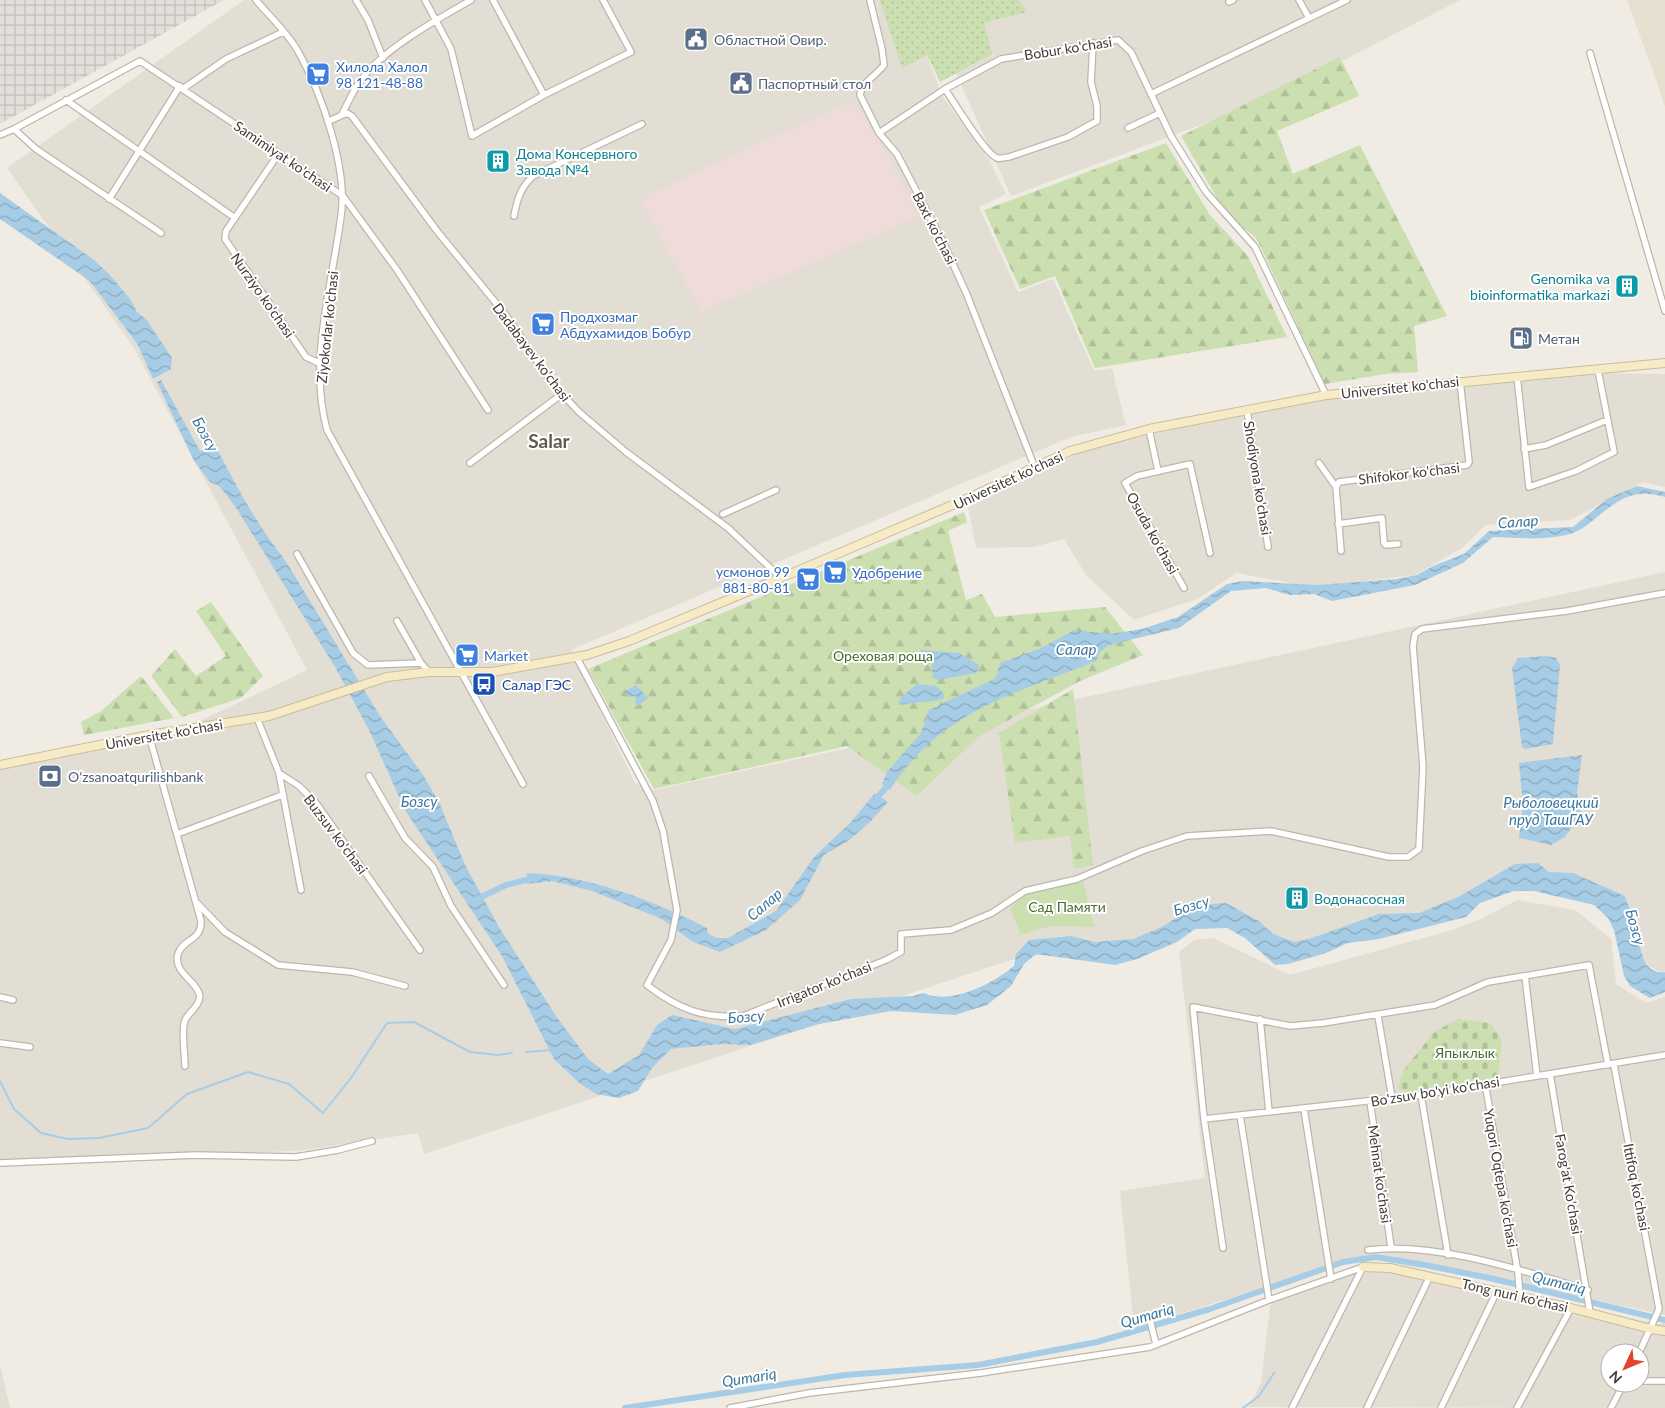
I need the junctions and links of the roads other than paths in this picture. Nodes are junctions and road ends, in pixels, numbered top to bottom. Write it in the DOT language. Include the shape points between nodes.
graph roads {
  1 [pos="256,0"];
  2 [pos="356,0"];
  3 [pos="425,0"];
  4 [pos="471,0"];
  5 [pos="493,0"];
  6 [pos="603,0"];
  7 [pos="870,0"];
  8 [pos="1299,0"];
  9 [pos="1346,0"];
  10 [pos="1309,18"];
  11 [pos="435,21"];
  12 [pos="283,32"];
  13 [pos="1093,43"];
  14 [pos="1590,53"];
  15 [pos="383,58"];
  16 [pos="182,87"];
  17 [pos="945,89"];
  18 [pos="1151,94"];
  19 [pos="544,95"];
  20 [pos="66,100"];
  21 [pos="1160,113"];
  22 [pos="342,114"];
  23 [pos="329,121"];
  24 [pos="642,124"];
  25 [pos="1128,128"];
  26 [pos="14,129"];
  27 [pos="879,133"];
  28 [pos="0,135"];
  29 [pos="140,151"];
  30 [pos="279,153"];
  31 [pos="343,196"];
  32 [pos="109,199"];
  33 [pos="514,216"];
  34 [pos="235,218"];
  35 [pos="161,233"];
  36 [pos="1665,311"];
  37 [pos="1665,363"];
  38 [pos="321,364"];
  39 [pos="1598,370"];
  40 [pos="1516,376"];
  41 [pos="1460,381"];
  42 [pos="562,394"];
  43 [pos="1326,395"];
  44 [pos="488,410"];
  45 [pos="1247,410"];
  46 [pos="1607,420"];
  47 [pos="1149,429"];
  48 [pos="1524,450"];
  49 [pos="470,463"];
  50 [pos="1319,463"];
  51 [pos="1035,468"];
  52 [pos="1158,471"];
  53 [pos="1336,487"];
  54 [pos="776,490"];
  55 [pos="723,514"];
  56 [pos="1338,524"];
  57 [pos="1398,544"];
  58 [pos="1268,547"];
  59 [pos="1341,551"];
  60 [pos="1210,553"];
  61 [pos="297,554"];
  62 [pos="781,578"];
  63 [pos="1184,588"];
  64 [pos="1665,593"];
  65 [pos="397,621"];
  66 [pos="577,658"];
  67 [pos="421,663"];
  68 [pos="429,672"];
  69 [pos="460,672"];
  70 [pos="257,718"];
  71 [pos="149,735"];
  72 [pos="0,765"];
  73 [pos="279,773"];
  74 [pos="369,776"];
  75 [pos="523,784"];
  76 [pos="282,795"];
  77 [pos="177,834"];
  78 [pos="300,890"];
  79 [pos="196,901"];
  80 [pos="420,950"];
  81 [pos="1525,976"];
  82 [pos="504,985"];
  83 [pos="406,986"];
  84 [pos="0,997"];
  85 [pos="13,1000"];
  86 [pos="1378,1016"];
  87 [pos="1260,1019"];
  88 [pos="0,1043"];
  89 [pos="30,1047"];
  90 [pos="1665,1055"];
  91 [pos="1611,1065"];
  92 [pos="185,1066"];
  93 [pos="1550,1074"];
  94 [pos="1537,1076"];
  95 [pos="1485,1083"];
  96 [pos="1421,1095"];
  97 [pos="1392,1098"];
  98 [pos="1370,1101"];
  99 [pos="1304,1109"];
  100 [pos="1269,1112"];
  101 [pos="1240,1115"];
  102 [pos="1204,1119"];
  103 [pos="372,1141"];
  104 [pos="0,1163"];
  105 [pos="1391,1247"];
  106 [pos="1222,1248"];
  107 [pos="1368,1250"];
  108 [pos="1448,1254"];
  109 [pos="1363,1267"];
  110 [pos="1518,1271"];
  111 [pos="1430,1276"];
  112 [pos="1330,1277"];
  113 [pos="1497,1291"];
  114 [pos="1588,1292"];
  115 [pos="1520,1297"];
  116 [pos="1268,1298"];
  117 [pos="1571,1308"];
  118 [pos="1660,1311"];
  119 [pos="1590,1313"];
  120 [pos="1150,1320"];
  121 [pos="1652,1327"];
  122 [pos="1665,1331"];
  123 [pos="1156,1342"];
  124 [pos="1644,1343"];
  125 [pos="1650,1381"];
  126 [pos="1665,1381"];
  127 [pos="1619,1393"];
  128 [pos="730,1408"];
  129 [pos="1292,1408"];
  130 [pos="1367,1408"];
  131 [pos="1441,1408"];
  132 [pos="1517,1408"];
  133 [pos="1612,1408"];
  1 -- 12 [label="street, Ziyokorlar ko'chasi"];
  2 -- 15 [label="street"];
  3 -- 11 [label="street"];
  4 -- 11 [label="street"];
  5 -- 19 [label="street"];
  6 -- 19 [label="street" via="631,52"];
  7 -- 27 [label="street, Baxt ko'chasi" via="884,65 863,86 860,95"];
  8 -- 10 [label="street"];
  9 -- 10 [label="street"];
  10 -- 18 [label="street"];
  11 -- 15 [label="street"];
  11 -- 19 [label="street" via="451,49 472,136"];
  12 -- 16 [label="street" via="226,59"];
  12 -- 23 [label="street, Ziyokorlar ko'chasi" via="298,52"];
  13 -- 17 [label="street, Bobur ko'chasi" via="1001,59"];
  13 -- 17 [label="street" via="1091,82 1097,121 1068,137 1008,157 993,155"];
  13 -- 18 [label="street, Bobur ko'chasi" via="1118,40 1124,44"];
  14 -- 36 [label="street"];
  15 -- 22 [label="street" via="361,80"];
  16 -- 20 [label="street, Samimiyat ko'chasi" via="140,61"];
  16 -- 29 [label="street"];
  16 -- 30 [label="street, Samimiyat ko'chasi"];
  17 -- 27 [label="street, Bobur ko'chasi"];
  18 -- 21 [label="street, Bobur ko'chasi"];
  20 -- 26 [label="street, Samimiyat ko'chasi"];
  20 -- 29 [label="street"];
  21 -- 25 [label="street"];
  21 -- 43 [label="street, Bobur ko'chasi" via="1206,192 1255,247"];
  22 -- 23 [label="street"];
  22 -- 42 [label="street, Dadabayev ko'chasi" via="347,113 356,122"];
  23 -- 31 [label="street, Ziyokorlar ko'chasi"];
  24 -- 33 [label="street" via="533,176 518,196"];
  26 -- 28 [label="street, Samimiyat ko'chasi"];
  26 -- 32 [label="street" via="36,149"];
  27 -- 51 [label="street, Baxt ko'chasi" via="897,154 944,244"];
  29 -- 32 [label="street"];
  29 -- 34 [label="street"];
  30 -- 31 [label="street, Samimiyat ko'chasi"];
  30 -- 34 [label="street, Nurziyo ko'chasi"];
  31 -- 38 [label="street, Ziyokorlar ko'chasi"];
  31 -- 44 [label="street, Samimiyat ko'chasi" via="397,270"];
  32 -- 35 [label="street"];
  34 -- 38 [label="street, Nurziyo ko'chasi" via="226,231 228,245 306,357"];
  37 -- 39 [label="main road, Universitet ko'chasi"];
  38 -- 69 [label="street, Ziyokorlar ko'chasi" via="322,414 327,430 450,648"];
  39 -- 40 [label="main road, Universitet ko'chasi"];
  39 -- 46 [label="street"];
  40 -- 41 [label="main road, Universitet ko'chasi"];
  40 -- 48 [label="street"];
  41 -- 43 [label="main road, Universitet ko'chasi"];
  41 -- 53 [label="street, Shifokor ko'chasi" via="1467,465 1339,482"];
  42 -- 49 [label="street"];
  42 -- 62 [label="street, Dadabayev ko'chasi" via="603,434 733,532"];
  43 -- 45 [label="main road, Universitet ko'chasi"];
  45 -- 47 [label="main road, Universitet ko'chasi"];
  45 -- 58 [label="street, Shodiyona ko'chasi"];
  46 -- 48 [label="street"];
  46 -- 48 [label="street" via="1614,452 1529,487"];
  47 -- 51 [label="main road, Universitet ko'chasi" via="1070,451"];
  47 -- 52 [label="street"];
  50 -- 53 [label="street"];
  51 -- 62 [label="main road, Universitet ko'chasi"];
  52 -- 60 [label="street, Osuda ko'chasi" via="1190,464"];
  52 -- 63 [label="street, Osuda ko'chasi" via="1125,482"];
  53 -- 56 [label="street"];
  54 -- 55 [label="street"];
  56 -- 57 [label="street" via="1382,518 1384,543"];
  56 -- 59 [label="street"];
  61 -- 67 [label="street" via="360,661 368,665"];
  62 -- 66 [label="main road, Universitet ko'chasi" via="629,641"];
  64 -- 66 [label="street, Irrigator ko'chasi" via="1422,629 1415,634 1413,646 1423,768 1419,849 1408,857 1389,858 1271,831 1187,836 1077,879 1025,891 992,913 951,930 900,934 901,952 886,960 743,1016 720,1018 667,1001 647,985 671,940 677,910 664,838 653,801"];
  65 -- 67 [label="street"];
  66 -- 69 [label="main road, Universitet ko'chasi" via="492,672"];
  67 -- 68 [label="street"];
  68 -- 69 [label="main road, Universitet ko'chasi"];
  68 -- 70 [label="main road, Universitet ko'chasi" via="374,680"];
  69 -- 75 [label="street, Ziyokorlar ko'chasi"];
  70 -- 71 [label="main road, Universitet ko'chasi"];
  70 -- 73 [label="street"];
  71 -- 72 [label="main road, Universitet ko'chasi"];
  71 -- 77 [label="street"];
  73 -- 76 [label="street"];
  73 -- 80 [label="street, Buzsuv ko'chasi" via="299,786 316,804"];
  74 -- 82 [label="street" via="405,838 433,867 451,906"];
  76 -- 77 [label="street"];
  76 -- 78 [label="street"];
  77 -- 79 [label="street"];
  79 -- 83 [label="street" via="225,932 278,965 352,972"];
  79 -- 92 [label="street" via="201,927 178,955 180,970 199,994 199,1000 184,1021"];
  81 -- 86 [label="street" via="1488,982 1435,1005"];
  81 -- 91 [label="street, Ittifoq ko'chasi" via="1589,965"];
  81 -- 94 [label="street"];
  84 -- 85 [label="street"];
  86 -- 87 [label="street" via="1290,1026"];
  86 -- 97 [label="street"];
  87 -- 100 [label="street"];
  87 -- 102 [label="street" via="1193,1007"];
  88 -- 89 [label="street"];
  90 -- 91 [label="street, Bo'zsuv bo'yi ko'chasi"];
  91 -- 93 [label="street, Bo'zsuv bo'yi ko'chasi"];
  91 -- 118 [label="street, Ittifoq ko'chasi"];
  93 -- 94 [label="street, Bo'zsuv bo'yi ko'chasi"];
  93 -- 114 [label="street, Farog'at Ko'chasi"];
  94 -- 95 [label="street, Bo'zsuv bo'yi ko'chasi"];
  95 -- 96 [label="street, Bo'zsuv bo'yi ko'chasi"];
  95 -- 110 [label="street, Yuqori Oqtepa ko'chasi"];
  96 -- 97 [label="street, Bo'zsuv bo'yi ko'chasi"];
  96 -- 108 [label="street"];
  97 -- 98 [label="street, Bo'zsuv bo'yi ko'chasi"];
  98 -- 99 [label="street, Bo'zsuv bo'yi ko'chasi"];
  98 -- 105 [label="street, Mehnat ko'chasi"];
  99 -- 100 [label="street, Bo'zsuv bo'yi ko'chasi"];
  99 -- 112 [label="street"];
  100 -- 101 [label="street, Bo'zsuv bo'yi ko'chasi"];
  101 -- 102 [label="street, Bo'zsuv bo'yi ko'chasi"];
  101 -- 116 [label="street"];
  102 -- 106 [label="street"];
  103 -- 104 [label="street" via="296,1157 196,1156"];
  105 -- 107 [label="street"];
  105 -- 108 [label="street"];
  108 -- 110 [label="street"];
  109 -- 111 [label="main road, Tong nuri ko'chasi" via="1390,1268"];
  109 -- 112 [label="street"];
  109 -- 129 [label="street"];
  110 -- 114 [label="street"];
  110 -- 115 [label="street, Yuqori Oqtepa ko'chasi"];
  111 -- 113 [label="main road, Tong nuri ko'chasi"];
  111 -- 130 [label="street"];
  112 -- 116 [label="street"];
  113 -- 115 [label="main road, Tong nuri ko'chasi"];
  113 -- 131 [label="street"];
  114 -- 119 [label="street, Farog'at Ko'chasi"];
  115 -- 117 [label="main road, Tong nuri ko'chasi"];
  116 -- 123 [label="street"];
  117 -- 119 [label="main road, Tong nuri ko'chasi"];
  117 -- 132 [label="street"];
  118 -- 121 [label="street"];
  119 -- 121 [label="main road, Tong nuri ko'chasi"];
  120 -- 123 [label="street"];
  121 -- 122 [label="main road, Tong nuri ko'chasi"];
  121 -- 124 [label="street"];
  123 -- 128 [label="street" via="981,1373 809,1393"];
  125 -- 126 [label="street"];
  127 -- 133 [label="street"];
}
